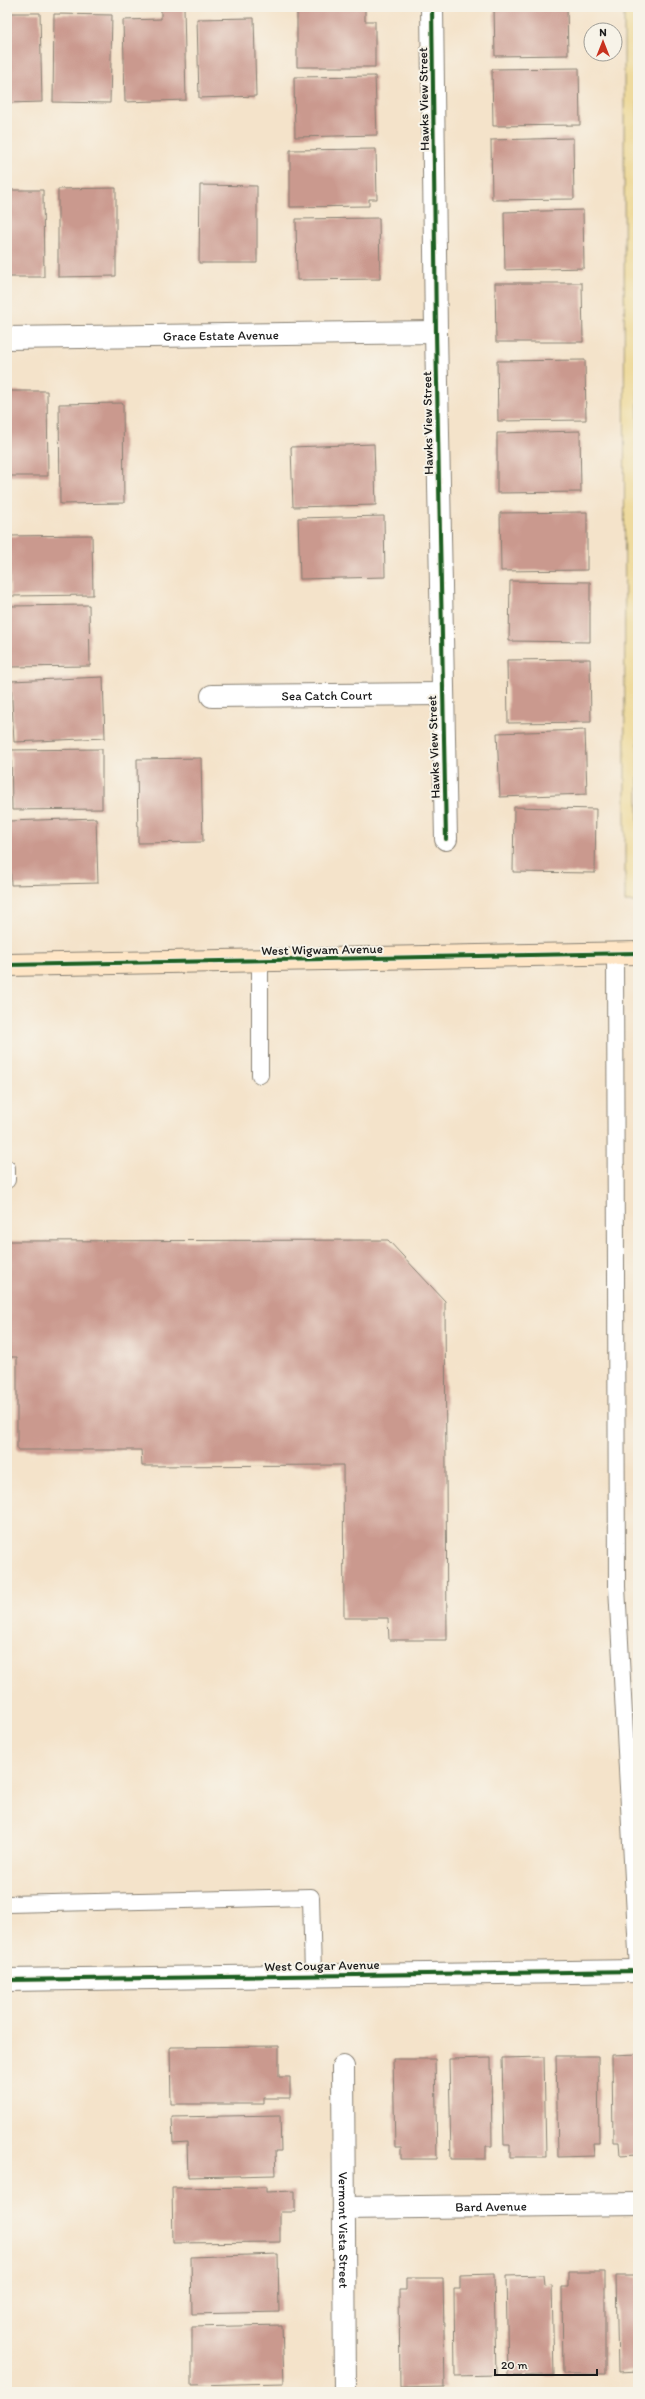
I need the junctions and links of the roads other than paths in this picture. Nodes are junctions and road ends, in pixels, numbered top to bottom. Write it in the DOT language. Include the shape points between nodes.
graph roads {
  1 [pos="432,7"];
  2 [pos="436,332"];
  3 [pos="7,338"];
  4 [pos="442,694"];
  5 [pos="212,696"];
  6 [pos="446,838"];
  7 [pos="638,952"];
  8 [pos="615,953"];
  9 [pos="260,960"];
  10 [pos="7,965"];
  11 [pos="260,1075"];
  12 [pos="7,1168"];
  13 [pos="7,1180"];
  14 [pos="7,1904"];
  15 [pos="638,1971"];
  16 [pos="313,1975"];
  17 [pos="7,1980"];
  18 [pos="343,2067"];
  19 [pos="638,2204"];
  20 [pos="344,2208"];
  21 [pos="345,2392"];
  1 -- 2 [label="street, Hawks View Street"];
  2 -- 3 [label="street, Grace Estate Avenue"];
  2 -- 4 [label="street, Hawks View Street"];
  4 -- 5 [label="street, Sea Catch Court"];
  4 -- 6 [label="street, Hawks View Street"];
  7 -- 8 [label="street, West Wigwam Avenue"];
  8 -- 9 [label="street, West Wigwam Avenue"];
  8 -- 15 [label="lane" via="617,1587"];
  9 -- 10 [label="street, West Wigwam Avenue"];
  9 -- 11 [label="lane"];
  12 -- 13 [label="lane"];
  14 -- 16 [label="lane" via="311,1898"];
  15 -- 16 [label="street, West Cougar Avenue"];
  16 -- 17 [label="street, West Cougar Avenue"];
  18 -- 20 [label="street, Vermont Vista Street"];
  19 -- 20 [label="street, Bard Avenue"];
  20 -- 21 [label="street, Vermont Vista Street"];
}
